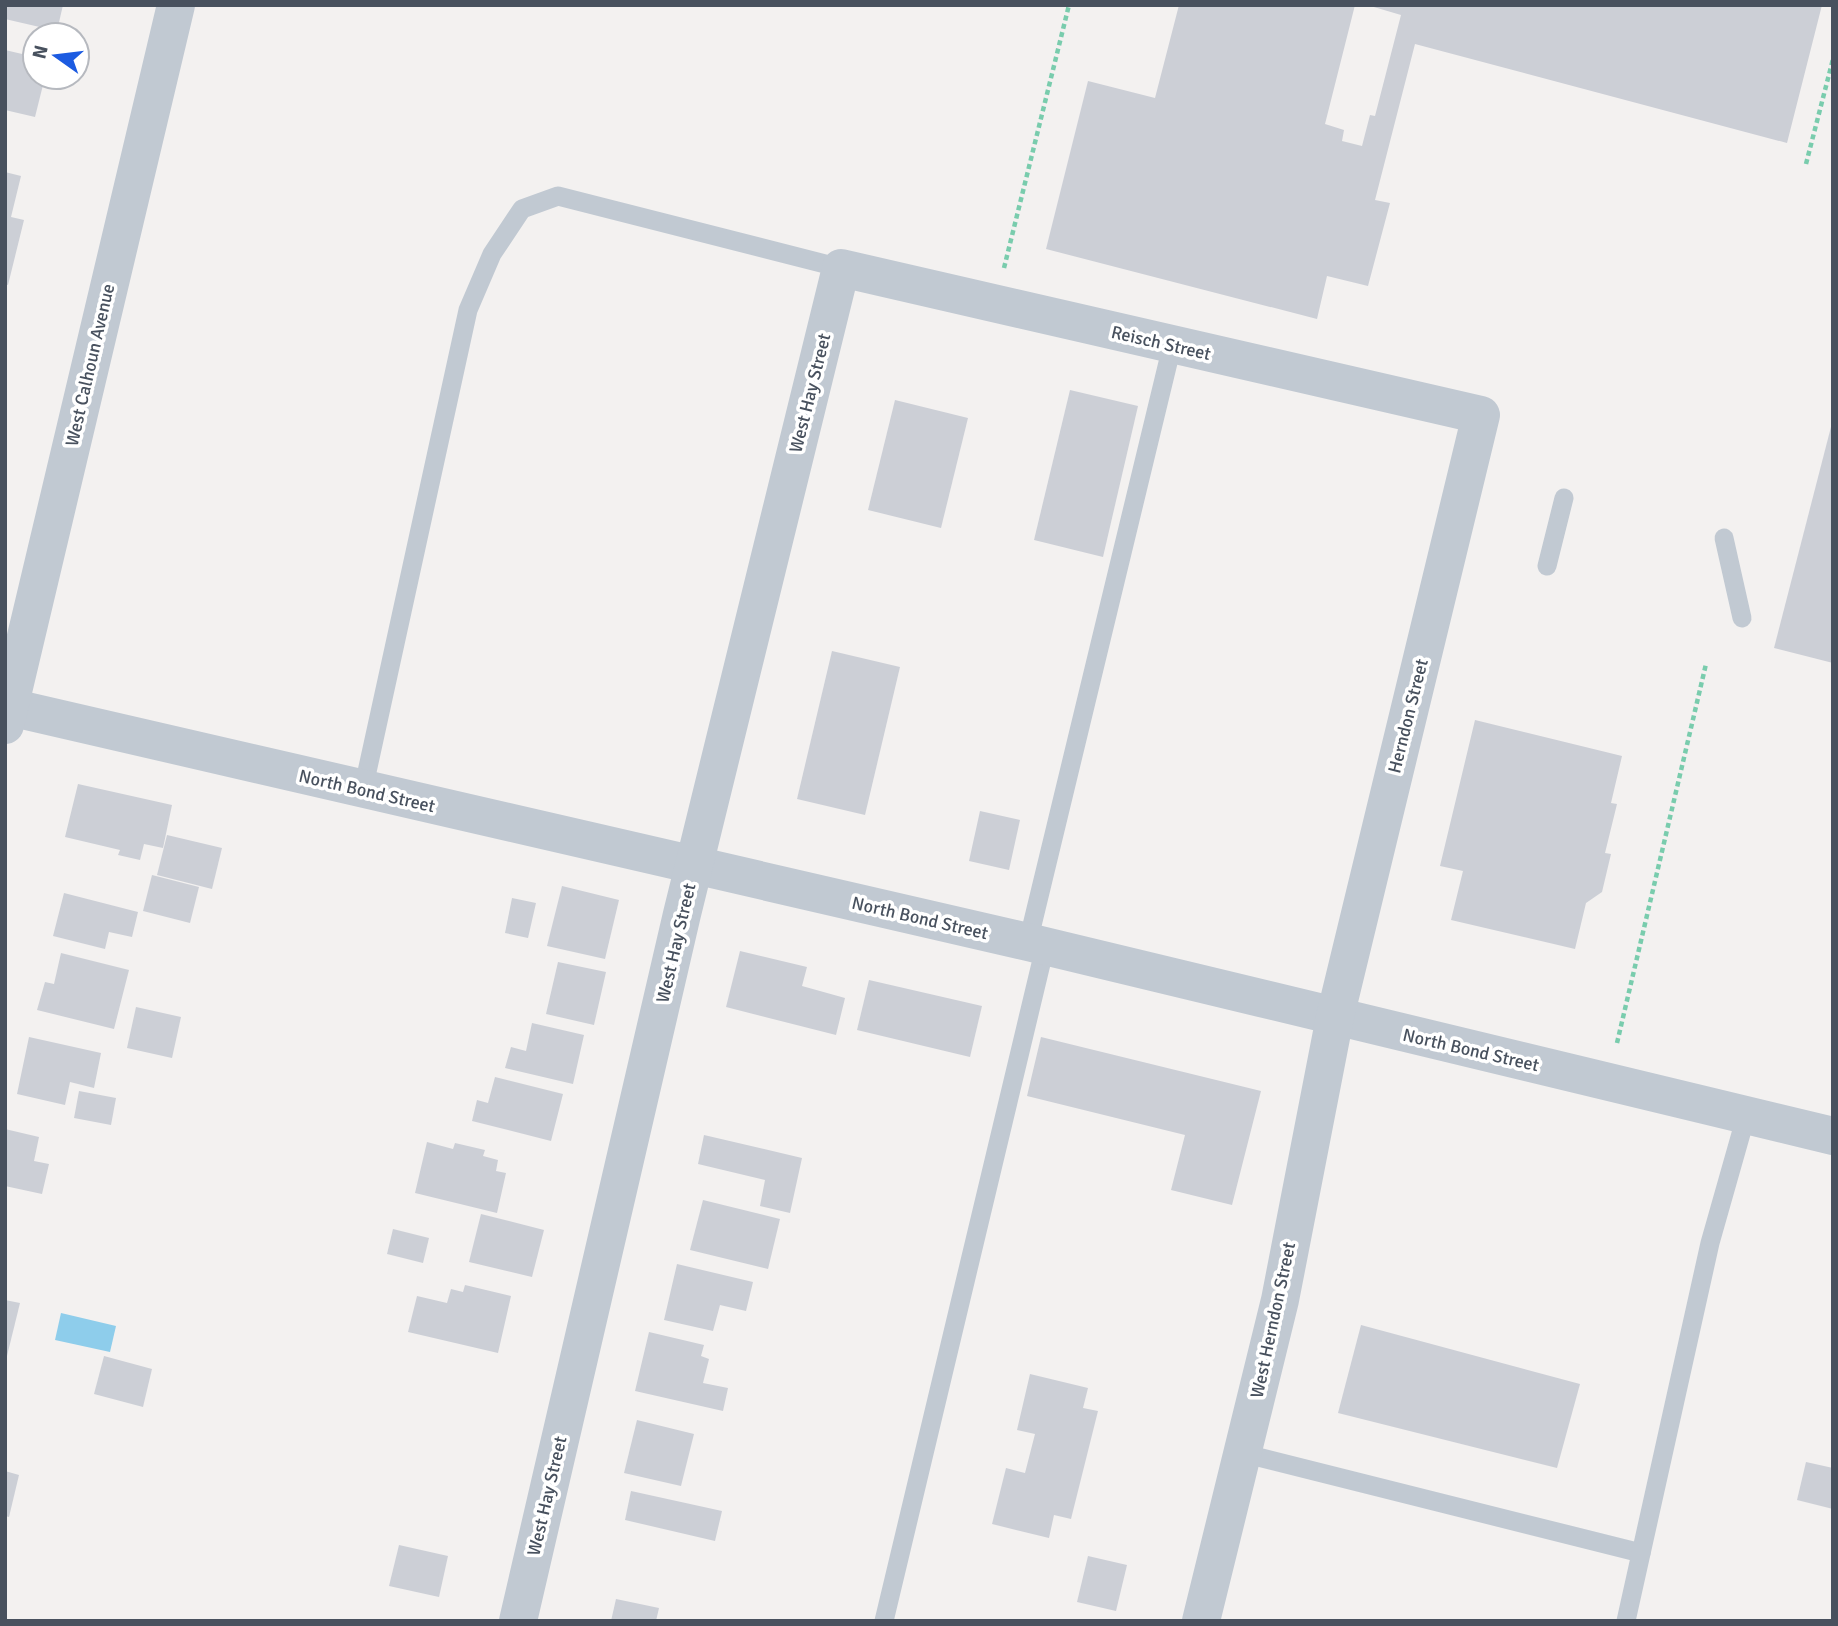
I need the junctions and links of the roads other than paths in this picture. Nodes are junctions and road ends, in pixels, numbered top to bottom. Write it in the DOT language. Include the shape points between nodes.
graph roads {
  1 [pos="176,5"];
  2 [pos="841,268"];
  3 [pos="1172,346"];
  4 [pos="1481,415"];
  5 [pos="1564,498"];
  6 [pos="1724,538"];
  7 [pos="1547,566"];
  8 [pos="1742,618"];
  9 [pos="7,713"];
  10 [pos="363,790"];
  11 [pos="694,866"];
  12 [pos="1036,944"];
  13 [pos="1335,1017"];
  14 [pos="1746,1116"];
  15 [pos="1833,1136"];
  16 [pos="1242,1453"];
  17 [pos="1641,1553"];
  18 [pos="518,1621"];
  19 [pos="884,1621"];
  20 [pos="1201,1621"];
  21 [pos="1626,1621"];
  1 -- 9 [label="street, West Calhoun Avenue"];
  2 -- 3 [label="street, Reisch Street"];
  2 -- 10 [label="lane" via="558,196 522,209 492,254 468,310"];
  2 -- 11 [label="street, West Hay Street"];
  3 -- 4 [label="street, Reisch Street"];
  3 -- 12 [label="lane"];
  4 -- 13 [label="street, Herndon Street"];
  5 -- 7 [label="lane" via="1547,527"];
  6 -- 8 [label="lane"];
  9 -- 10 [label="street, North Bond Street"];
  10 -- 11 [label="street, North Bond Street"];
  11 -- 12 [label="street, North Bond Street"];
  11 -- 18 [label="street, West Hay Street"];
  12 -- 13 [label="street, North Bond Street"];
  12 -- 19 [label="lane"];
  13 -- 14 [label="street, North Bond Street"];
  13 -- 16 [label="street, West Herndon Street" via="1280,1300"];
  14 -- 15 [label="street, North Bond Street"];
  14 -- 17 [label="lane" via="1710,1243"];
  16 -- 17 [label="lane"];
  16 -- 20 [label="street, West Herndon Street"];
  17 -- 21 [label="lane"];
}
